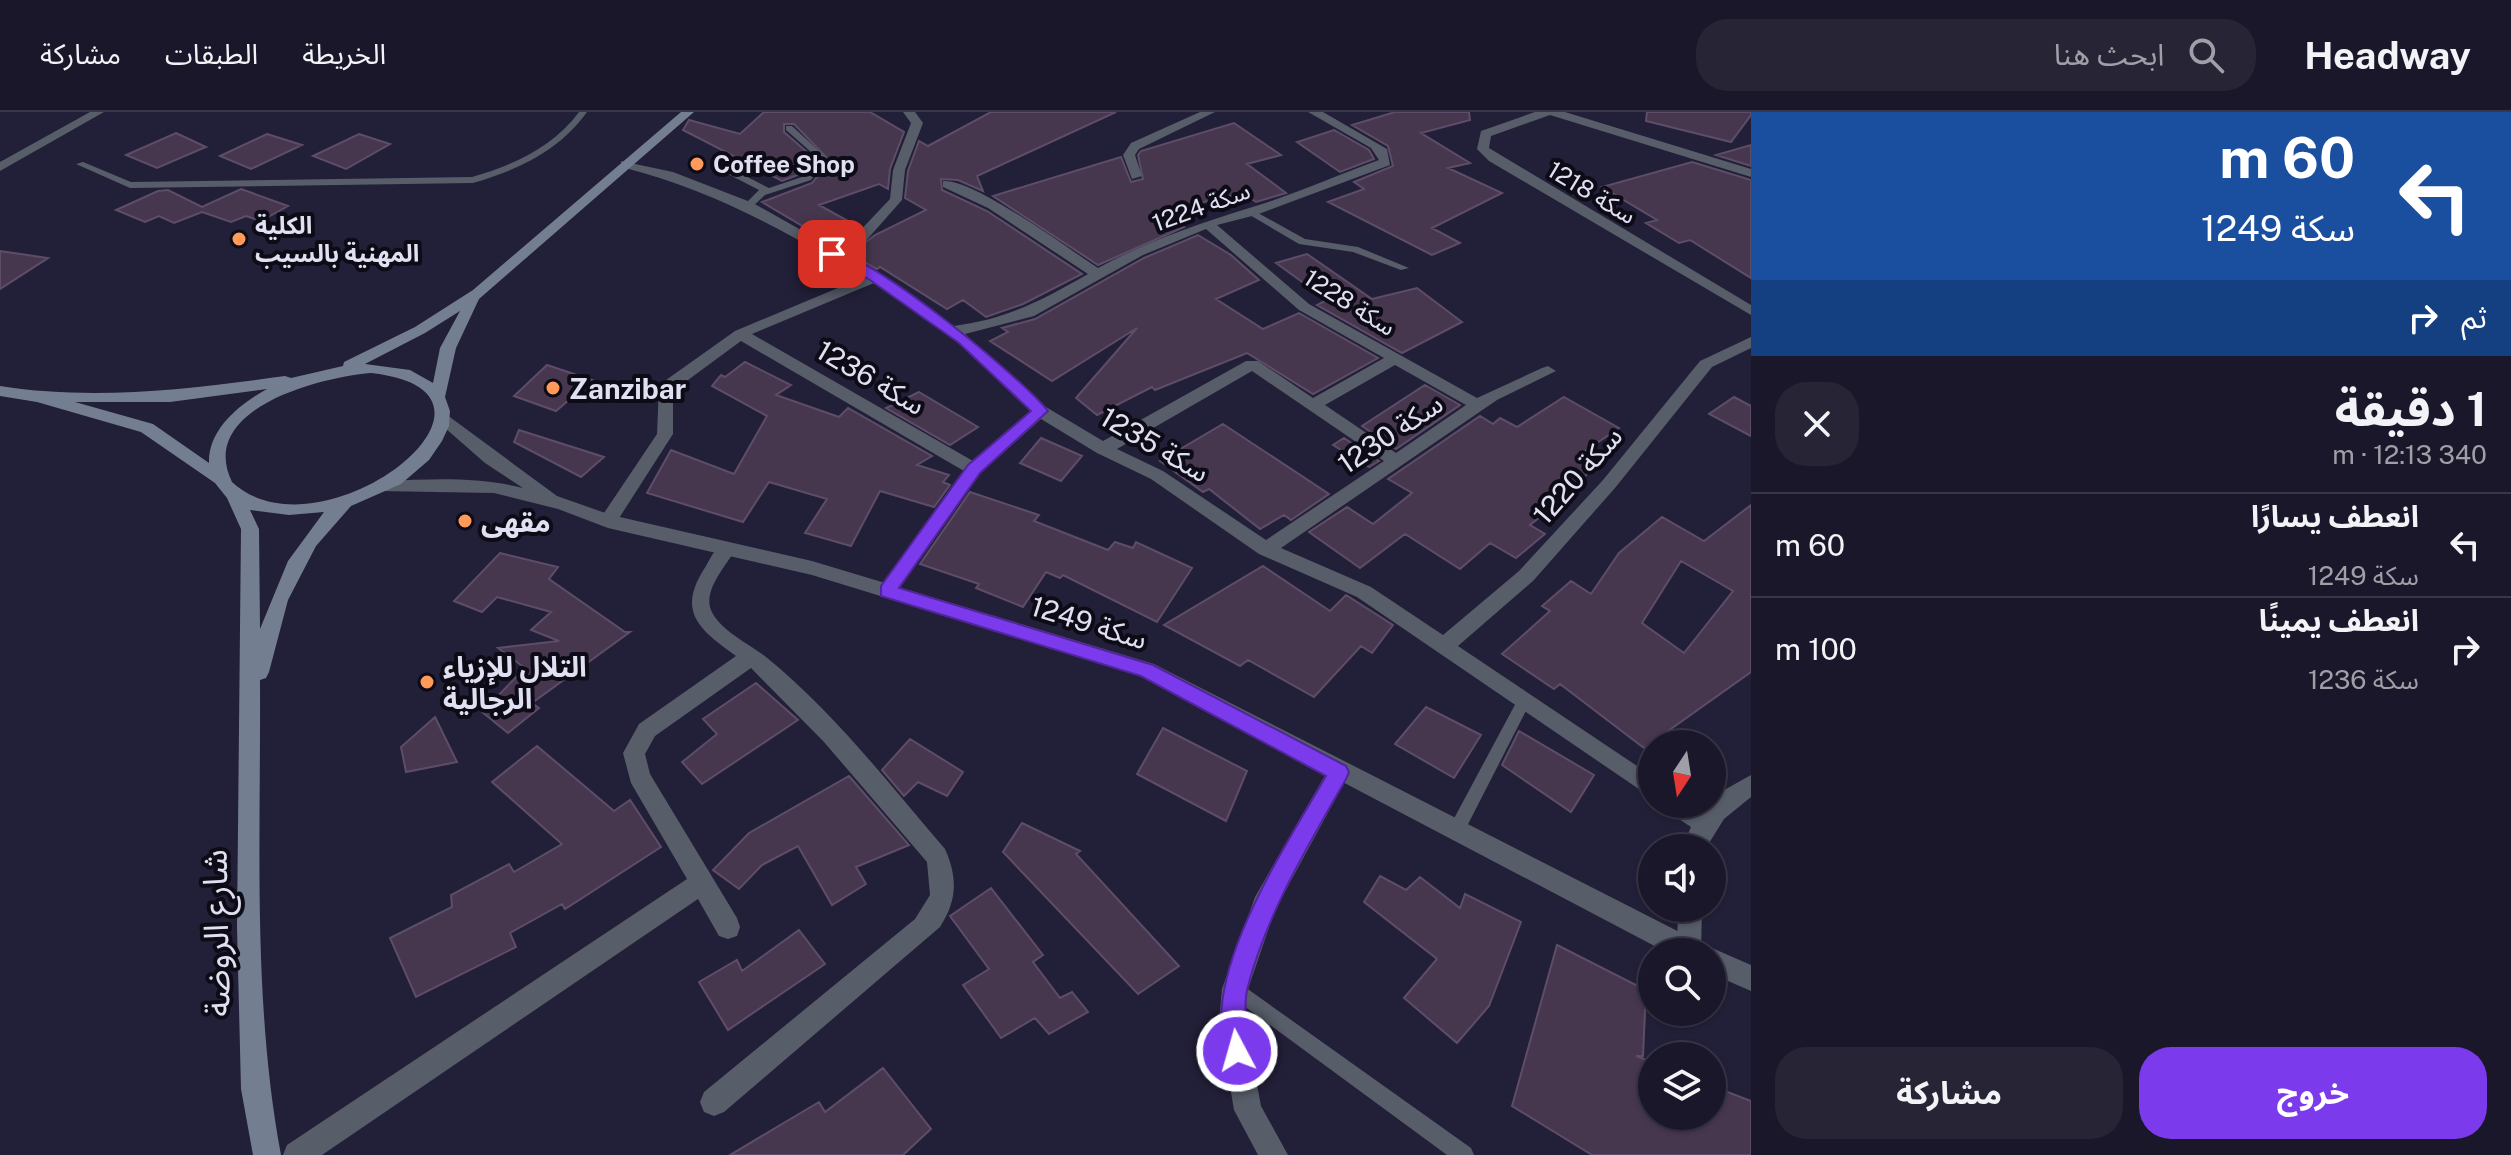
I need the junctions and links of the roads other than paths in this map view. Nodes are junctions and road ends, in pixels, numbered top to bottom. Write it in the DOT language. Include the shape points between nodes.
graph roads {
  1 [pos="98,112"];
  2 [pos="583,112"];
  3 [pos="688,112"];
  4 [pos="909,112"];
  5 [pos="1209,112"];
  6 [pos="1314,112"];
  7 [pos="1546,112"];
  8 [pos="1553,112"];
  9 [pos="789,128"];
  10 [pos="80,164"];
  11 [pos="625,164"];
  12 [pos="0,167"];
  13 [pos="729,171"];
  14 [pos="1751,173"];
  15 [pos="1136,176"];
  16 [pos="947,184"];
  17 [pos="765,192"];
  18 [pos="748,206"];
  19 [pos="1251,212"];
  20 [pos="1208,224"];
  21 [pos="832,254"];
  22 [pos="1404,268"];
  23 [pos="1097,274"];
  24 [pos="875,277"];
  25 [pos="478,293"];
  26 [pos="1751,311"];
  27 [pos="951,331"];
  28 [pos="740,334"];
  29 [pos="1751,342"];
  30 [pos="1396,358"];
  31 [pos="339,370"];
  32 [pos="1548,371"];
  33 [pos="305,378"];
  34 [pos="0,391"];
  35 [pos="438,396"];
  36 [pos="38,397"];
  37 [pos="1313,405"];
  38 [pos="1478,405"];
  39 [pos="1040,411"];
  40 [pos="443,417"];
  41 [pos="1103,449"];
  42 [pos="1396,461"];
  43 [pos="974,469"];
  44 [pos="218,478"];
  45 [pos="384,487"];
  46 [pos="235,496"];
  47 [pos="344,503"];
  48 [pos="562,504"];
  49 [pos="608,521"];
  50 [pos="1266,549"];
  51 [pos="726,550"];
  52 [pos="887,591"];
  53 [pos="1443,647"];
  54 [pos="752,656"];
  55 [pos="1523,703"];
  56 [pos="251,708"];
  57 [pos="1339,772"];
  58 [pos="1638,779"];
  59 [pos="1746,793"];
  60 [pos="1696,818"];
  61 [pos="1707,825"];
  62 [pos="1456,831"];
  63 [pos="1698,834"];
  64 [pos="702,883"];
  65 [pos="728,927"];
  66 [pos="1664,938"];
  67 [pos="1726,967"];
  68 [pos="1751,978"];
  69 [pos="1235,989"];
  70 [pos="714,1102"];
  71 [pos="267,1155"];
  72 [pos="297,1155"];
  73 [pos="1274,1155"];
  74 [pos="1464,1155"];
  1 -- 12 [label="street"];
  2 -- 10 [label="lane" via="573,128 545,149 473,180 130,185"];
  3 -- 11 [label="main road"];
  4 -- 21 [label="street" via="916,130 899,170 896,200 859,240"];
  5 -- 15 [label="street" via="1135,146 1129,155"];
  6 -- 19 [label="street, سكة 1224" via="1375,145 1386,162"];
  7 -- 26 [label="street, سكة 1218" via="1485,134 1483,149"];
  8 -- 14 [label="street"];
  9 -- 17 [label="lane" via="823,155 823,164 808,178"];
  11 -- 18 [label="street, سكة 1235"];
  11 -- 25 [label="main road"];
  13 -- 17 [label="lane"];
  16 -- 23 [label="street" via="993,205"];
  17 -- 18 [label="lane"];
  18 -- 21 [label="street, سكة 1235"];
  19 -- 20 [label="street, سكة 1224"];
  19 -- 22 [label="lane" via="1302,242 1355,249"];
  20 -- 23 [label="street, سكة 1224"];
  20 -- 30 [label="street, سكة 1228" via="1304,307"];
  21 -- 24 [label="street, سكة 1235"];
  23 -- 27 [label="street, سكة 1224" via="1029,313"];
  24 -- 27 [label="street, سكة 1235"];
  24 -- 28 [label="street"];
  25 -- 31 [label="main road" via="420,330"];
  25 -- 35 [label="main road" via="448,348"];
  27 -- 39 [label="street, سكة 1235"];
  28 -- 43 [label="street, سكة 1236"];
  28 -- 49 [label="street" via="665,389 665,434"];
  29 -- 53 [label="street, سكة 1220" via="1706,364 1526,576"];
  30 -- 37 [label="street"];
  30 -- 38 [label="street, سكة 1228"];
  31 -- 33 [label="main road"];
  31 -- 35 [label="main road" via="400,372"];
  32 -- 38 [label="street, سكة 1230"];
  33 -- 36 [label="main road" via="170,397"];
  33 -- 44 [label="main road" via="255,403 227,430 215,455"];
  34 -- 36 [label="main road"];
  35 -- 40 [label="main road"];
  36 -- 44 [label="main road" via="147,428"];
  37 -- 41 [label="street" via="1252,364"];
  37 -- 42 [label="street"];
  38 -- 42 [label="street, سكة 1230"];
  39 -- 41 [label="street, سكة 1235"];
  39 -- 43 [label="street"];
  40 -- 45 [label="main road" via="436,441 415,466"];
  40 -- 48 [label="street, سكة 1249" via="491,459"];
  41 -- 50 [label="street, سكة 1235" via="1157,475"];
  42 -- 50 [label="street, سكة 1230"];
  43 -- 52 [label="street"];
  44 -- 46 [label="main road"];
  45 -- 47 [label="main road"];
  45 -- 48 [label="street, سكة 1249" via="494,487"];
  46 -- 47 [label="main road" via="264,508 303,510"];
  46 -- 56 [label="main road, شارع الروضة" via="250,529"];
  47 -- 56 [label="main road, شارع الروضة" via="297,556 273,612"];
  48 -- 49 [label="street, سكة 1249"];
  49 -- 51 [label="street, سكة 1249"];
  50 -- 53 [label="street, سكة 1235" via="1364,592"];
  51 -- 52 [label="street, سكة 1249"];
  51 -- 54 [label="street" via="703,588 700,608 710,626"];
  52 -- 57 [label="street, سكة 1249" via="1147,670"];
  53 -- 55 [label="street, سكة 1235"];
  54 -- 64 [label="street" via="647,730 634,753 639,776"];
  54 -- 70 [label="street" via="831,732 937,857 945,883 939,911 924,928"];
  55 -- 58 [label="street, سكة 1235"];
  55 -- 62 [label="lane"];
  56 -- 71 [label="main road, شارع الروضة" via="247,790 254,1074"];
  57 -- 62 [label="street, سكة 1249"];
  57 -- 69 [label="street" via="1264,905"];
  59 -- 61 [label="street"];
  60 -- 61 [label="street"];
  61 -- 63 [label="street"];
  62 -- 66 [label="street, سكة 1249"];
  64 -- 65 [label="street"];
  64 -- 72 [label="street"];
  67 -- 68 [label="street, سكة 1249"];
  69 -- 73 [label="street" via="1232,1021 1248,1110"];
  69 -- 74 [label="lane"];
}
